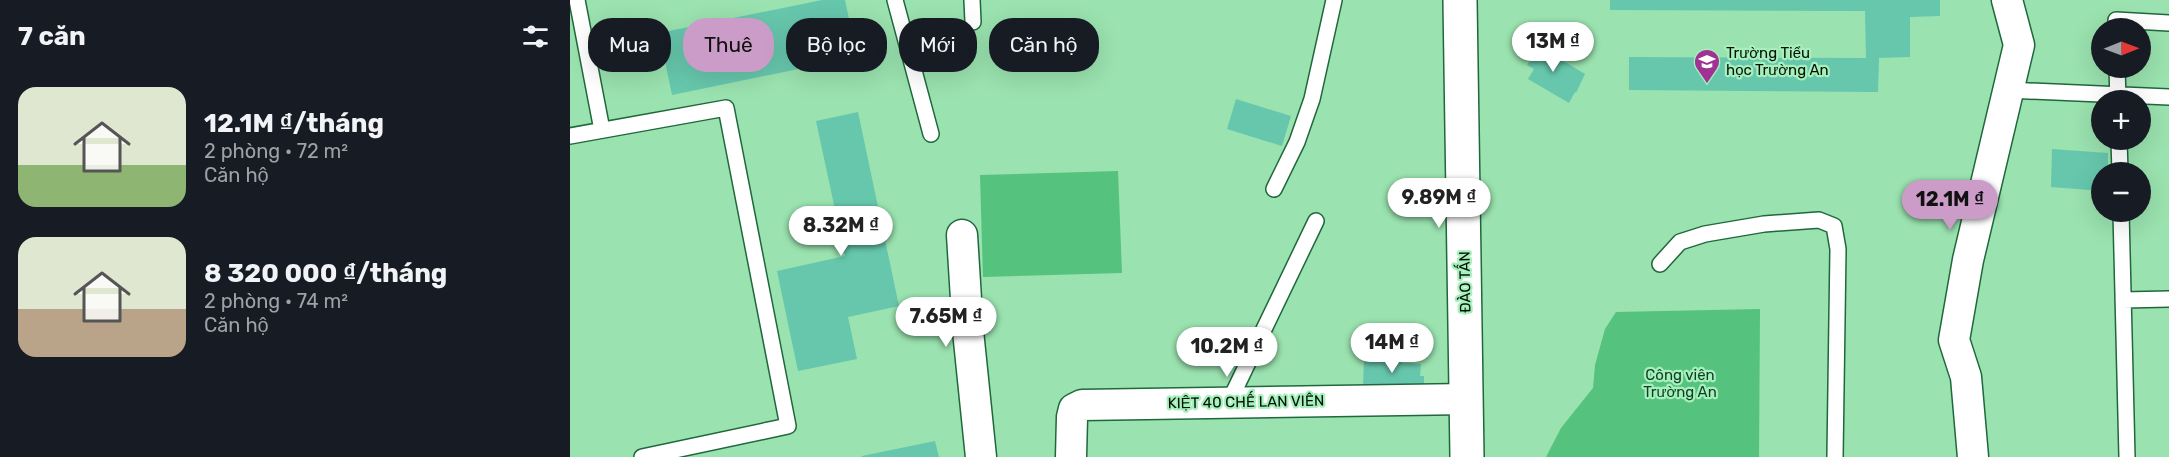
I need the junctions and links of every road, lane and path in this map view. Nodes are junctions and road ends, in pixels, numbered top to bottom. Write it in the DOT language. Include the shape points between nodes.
graph roads {
  1 [pos="577,0"];
  2 [pos="895,0"];
  3 [pos="972,0"];
  4 [pos="1334,0"];
  5 [pos="1460,0"];
  6 [pos="2007,0"];
  7 [pos="973,18"];
  8 [pos="2151,22"];
  9 [pos="2169,23"];
  10 [pos="2007,90"];
  11 [pos="2091,96"];
  12 [pos="2151,97"];
  13 [pos="2169,97"];
  14 [pos="602,130"];
  15 [pos="931,134"];
  16 [pos="570,136"];
  17 [pos="1274,189"];
  18 [pos="1316,221"];
  19 [pos="2121,222"];
  20 [pos="962,235"];
  21 [pos="1660,264"];
  22 [pos="2169,299"];
  23 [pos="2123,300"];
  24 [pos="1467,399"];
  25 [pos="1229,402"];
  26 [pos="642,457"];
  27 [pos="981,457"];
  28 [pos="1071,457"];
  29 [pos="1467,457"];
  30 [pos="1835,457"];
  31 [pos="1972,457"];
  32 [pos="2127,457"];
  1 -- 14 [label="lane"];
  2 -- 15 [label="lane"];
  3 -- 7 [label="lane"];
  4 -- 17 [label="lane" via="1312,99"];
  5 -- 24 [label="street, ĐÀO TẤN"];
  6 -- 10 [label="street" via="2019,45"];
  8 -- 9 [label="lane"];
  10 -- 11 [label="lane"];
  10 -- 31 [label="street" via="1954,340 1966,377"];
  12 -- 13 [label="lane"];
  14 -- 16 [label="lane"];
  14 -- 26 [label="lane" via="726,108 788,426"];
  18 -- 25 [label="lane"];
  19 -- 23 [label="lane"];
  20 -- 27 [label="street"];
  21 -- 30 [label="lane" via="1680,242 1705,234 1819,220 1834,226 1838,249"];
  22 -- 23 [label="lane"];
  23 -- 32 [label="lane"];
  24 -- 25 [label="street, KIỆT 40 CHẾ LAN VIÊN"];
  24 -- 29 [label="street, ĐÀO TẤN"];
  25 -- 28 [label="street, KIỆT 40 CHẾ LAN VIÊN" via="1082,405 1074,409 1072,417"];
}
